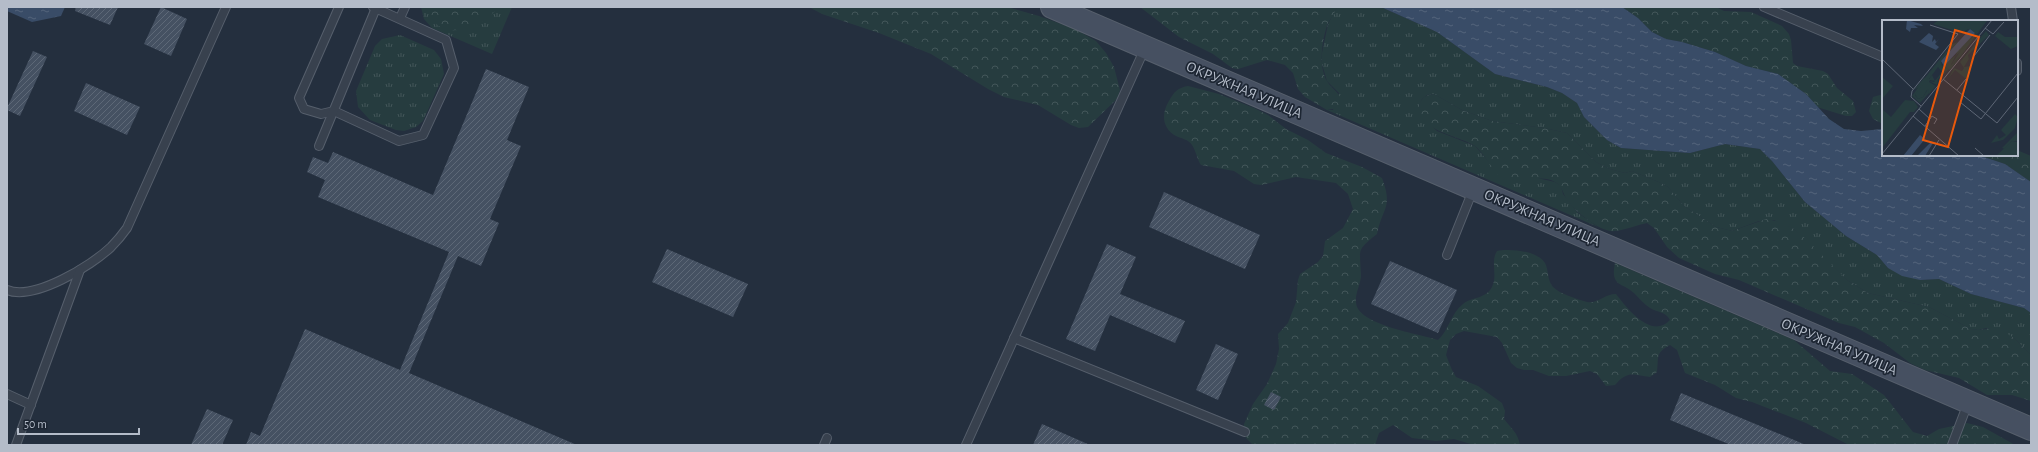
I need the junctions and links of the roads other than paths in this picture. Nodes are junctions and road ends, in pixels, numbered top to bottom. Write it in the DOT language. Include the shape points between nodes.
graph roads {
  1 [pos="226,7"];
  2 [pos="339,7"];
  3 [pos="405,7"];
  4 [pos="1052,7"];
  5 [pos="1764,7"];
  6 [pos="2012,7"];
  7 [pos="374,8"];
  8 [pos="400,18"];
  9 [pos="2013,20"];
  10 [pos="1145,47"];
  11 [pos="1882,57"];
  12 [pos="334,111"];
  13 [pos="319,146"];
  14 [pos="1474,189"];
  15 [pos="1447,255"];
  16 [pos="80,270"];
  17 [pos="7,290"];
  18 [pos="1014,338"];
  19 [pos="7,394"];
  20 [pos="1969,402"];
  21 [pos="31,405"];
  22 [pos="2031,429"];
  23 [pos="1245,432"];
  24 [pos="16,445"];
  25 [pos="966,445"];
  26 [pos="1952,445"];
  1 -- 16 [label="lane" via="127,228 111,247"];
  2 -- 12 [label="lane" via="299,98 304,109 321,114"];
  3 -- 8 [label="lane"];
  4 -- 10 [label="main road, ОКРУЖНАЯ УЛИЦА"];
  5 -- 11 [label="lane"];
  6 -- 9 [label="lane"];
  7 -- 8 [label="lane"];
  7 -- 12 [label="lane"];
  8 -- 12 [label="lane" via="446,40 454,68 423,135 399,141"];
  10 -- 14 [label="main road, ОКРУЖНАЯ УЛИЦА"];
  10 -- 18 [label="lane"];
  12 -- 13 [label="lane"];
  14 -- 15 [label="lane"];
  14 -- 20 [label="main road, ОКРУЖНАЯ УЛИЦА"];
  16 -- 17 [label="lane" via="23,293"];
  16 -- 21 [label="lane"];
  18 -- 23 [label="lane"];
  18 -- 25 [label="lane"];
  19 -- 21 [label="lane"];
  20 -- 22 [label="main road, ОКРУЖНАЯ УЛИЦА"];
  20 -- 26 [label="lane"];
  21 -- 24 [label="lane"];
}
